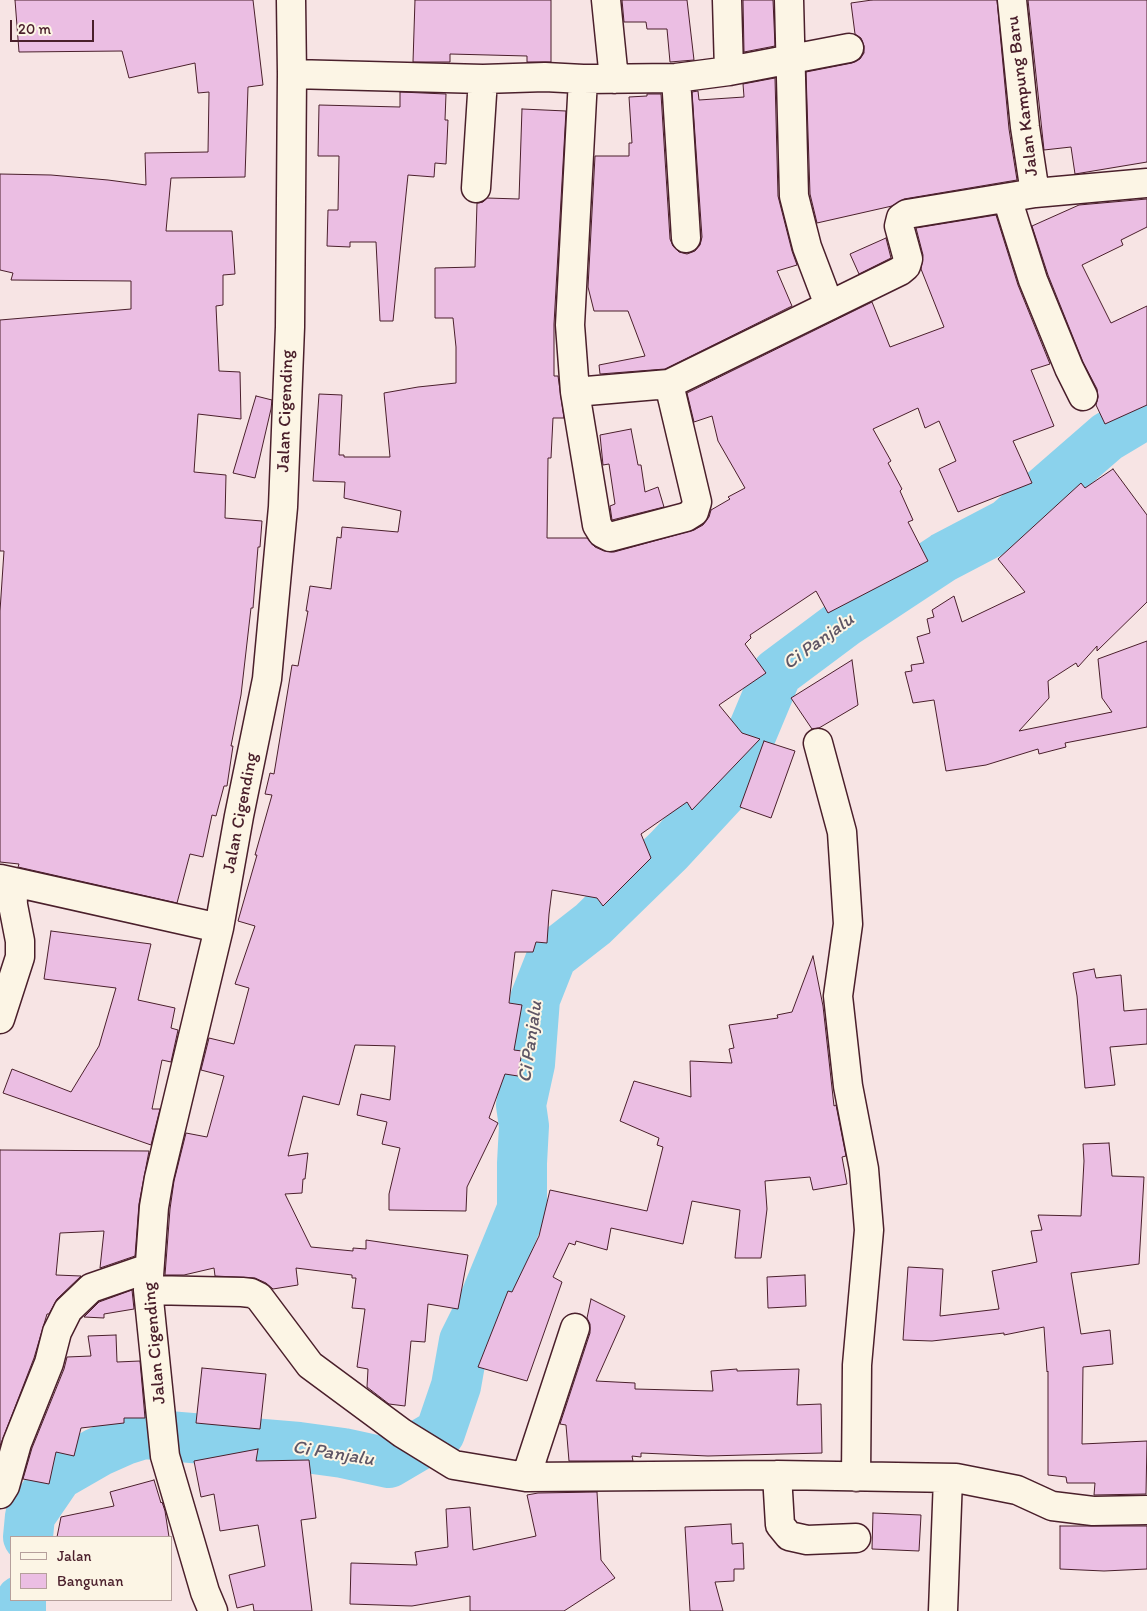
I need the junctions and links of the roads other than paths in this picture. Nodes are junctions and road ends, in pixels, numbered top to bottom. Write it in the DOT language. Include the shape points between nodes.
graph roads {
  1 [pos="291,0"];
  2 [pos="606,0"];
  3 [pos="727,0"];
  4 [pos="789,0"];
  5 [pos="1012,0"];
  6 [pos="849,48"];
  7 [pos="790,60"];
  8 [pos="729,71"];
  9 [pos="292,74"];
  10 [pos="676,78"];
  11 [pos="614,79"];
  12 [pos="483,80"];
  13 [pos="583,80"];
  14 [pos="1147,183"];
  15 [pos="476,188"];
  16 [pos="1034,193"];
  17 [pos="1007,198"];
  18 [pos="686,238"];
  19 [pos="828,305"];
  20 [pos="669,384"];
  21 [pos="576,392"];
  22 [pos="1083,396"];
  23 [pos="818,743"];
  24 [pos="6,880"];
  25 [pos="219,928"];
  26 [pos="0,1019"];
  27 [pos="149,1279"];
  28 [pos="575,1328"];
  29 [pos="778,1475"];
  30 [pos="856,1476"];
  31 [pos="526,1477"];
  32 [pos="948,1478"];
  33 [pos="0,1494"];
  34 [pos="1147,1510"];
  35 [pos="856,1538"];
  36 [pos="212,1611"];
  37 [pos="943,1611"];
  1 -- 9 [label="street, Jalan Cigending"];
  2 -- 11 [label="street"];
  3 -- 8 [label="street"];
  4 -- 7 [label="street"];
  5 -- 16 [label="street, Jalan Kampung Baru"];
  6 -- 7 [label="street"];
  7 -- 8 [label="street"];
  7 -- 19 [label="street" via="794,196 807,247"];
  8 -- 10 [label="street"];
  9 -- 12 [label="street"];
  9 -- 25 [label="street, Jalan Cigending" via="290,327 281,526 267,679"];
  10 -- 11 [label="street"];
  10 -- 18 [label="street"];
  11 -- 13 [label="street"];
  12 -- 13 [label="street" via="545,77"];
  12 -- 15 [label="street"];
  13 -- 21 [label="street" via="570,325"];
  14 -- 16 [label="street"];
  16 -- 17 [label="street"];
  17 -- 19 [label="street" via="907,214 901,218 899,226 908,259 906,266"];
  17 -- 22 [label="street" via="1033,280"];
  19 -- 20 [label="street"];
  20 -- 21 [label="street"];
  20 -- 21 [label="street" via="697,502 694,512 610,537 597,525"];
  23 -- 30 [label="street" via="842,832 848,924 838,996 848,1086 864,1169 869,1230 857,1365"];
  24 -- 25 [label="street"];
  24 -- 26 [label="street" via="20,941 20,957"];
  25 -- 27 [label="street, Jalan Cigending" via="159,1178"];
  27 -- 31 [label="street" via="252,1293 259,1297 310,1365 402,1433 454,1465"];
  27 -- 33 [label="street" via="91,1288 68,1310 57,1332 49,1363"];
  27 -- 36 [label="street, Jalan Cigending" via="165,1456"];
  28 -- 31 [label="street"];
  29 -- 30 [label="street"];
  29 -- 31 [label="street"];
  29 -- 35 [label="street" via="780,1525 789,1536 807,1540"];
  30 -- 32 [label="street"];
  32 -- 34 [label="street" via="1017,1490 1052,1506 1093,1511"];
  32 -- 37 [label="street"];
}
